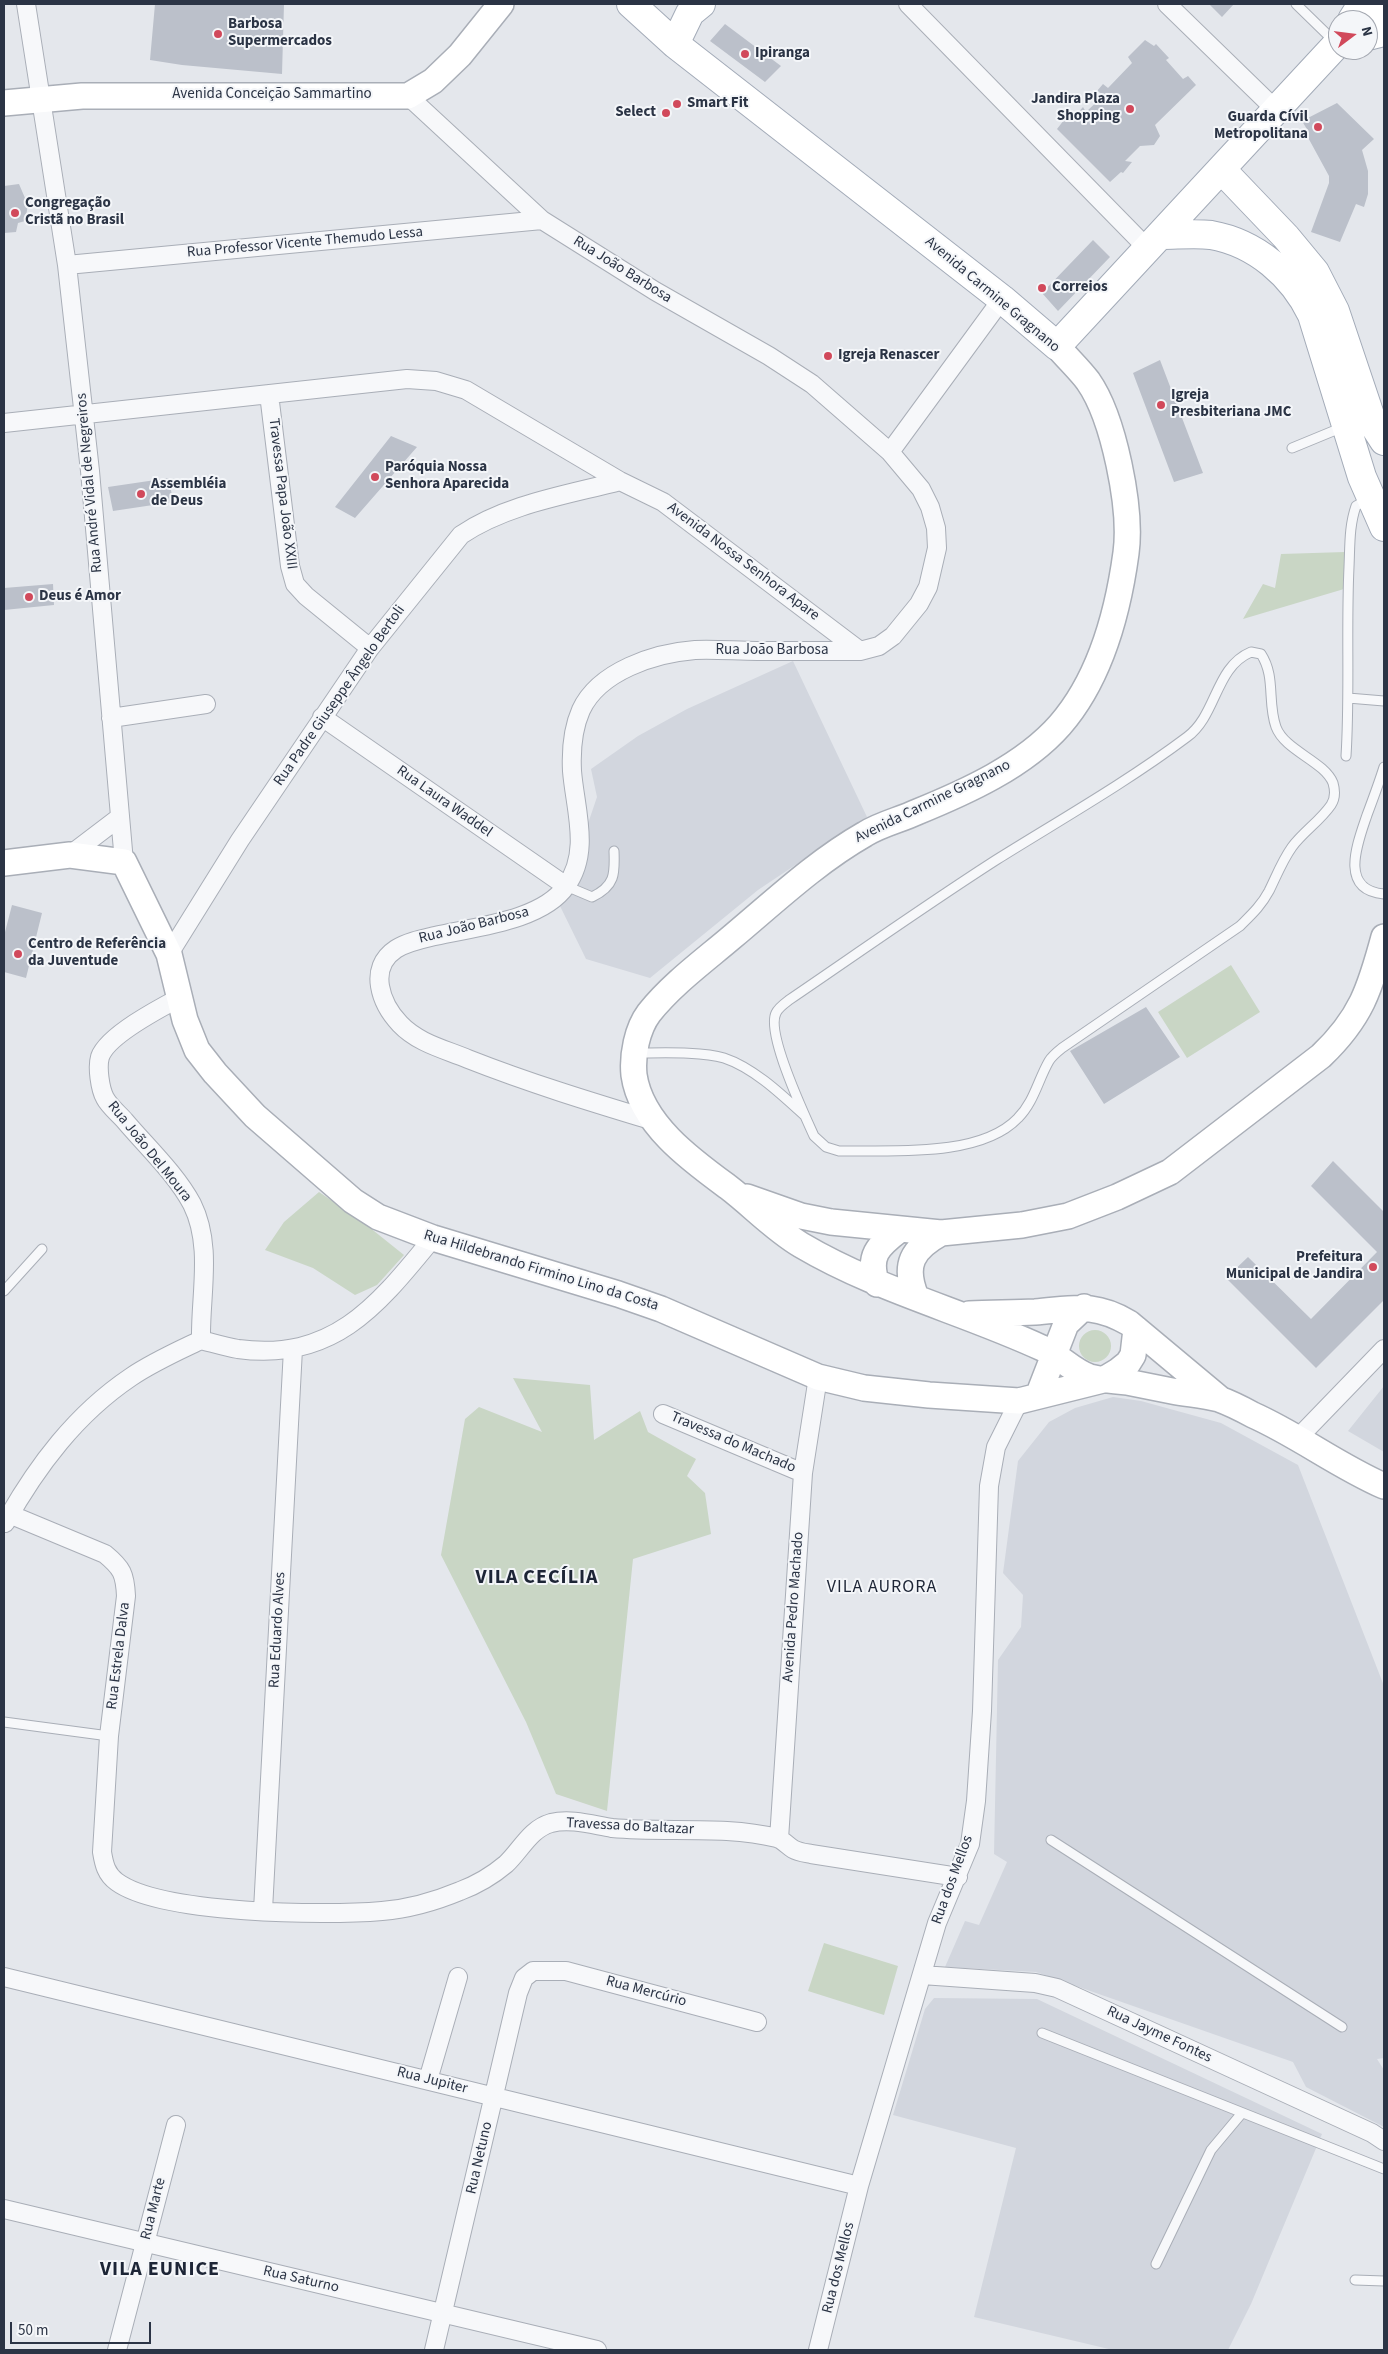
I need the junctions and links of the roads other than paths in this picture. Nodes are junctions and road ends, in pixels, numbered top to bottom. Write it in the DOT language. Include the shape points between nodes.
graph roads {
  1 [pos="26,4"];
  2 [pos="501,4"];
  3 [pos="634,4"];
  4 [pos="701,4"];
  5 [pos="908,4"];
  6 [pos="1167,4"];
  7 [pos="1296,4"];
  8 [pos="1370,4"];
  9 [pos="1384,17"];
  10 [pos="1328,34"];
  11 [pos="675,44"];
  12 [pos="1328,55"];
  13 [pos="408,96"];
  14 [pos="40,99"];
  15 [pos="4,103"];
  16 [pos="1276,110"];
  17 [pos="1221,169"];
  18 [pos="542,220"];
  19 [pos="1154,242"];
  20 [pos="68,265"];
  21 [pos="1002,299"];
  22 [pos="1057,346"];
  23 [pos="269,394"];
  24 [pos="84,415"];
  25 [pos="4,423"];
  26 [pos="1345,426"];
  27 [pos="1384,441"];
  28 [pos="1292,448"];
  29 [pos="890,452"];
  30 [pos="620,482"];
  31 [pos="1370,498"];
  32 [pos="1384,527"];
  33 [pos="370,648"];
  34 [pos="860,651"];
  35 [pos="1348,698"];
  36 [pos="1384,701"];
  37 [pos="206,704"];
  38 [pos="322,717"];
  39 [pos="111,718"];
  40 [pos="1346,756"];
  41 [pos="1384,767"];
  42 [pos="120,817"];
  43 [pos="614,850"];
  44 [pos="70,855"];
  45 [pos="124,862"];
  46 [pos="4,863"];
  47 [pos="566,886"];
  48 [pos="1384,894"];
  49 [pos="1384,937"];
  50 [pos="169,954"];
  51 [pos="179,998"];
  52 [pos="635,1053"];
  53 [pos="806,1118"];
  54 [pos="654,1121"];
  55 [pos="737,1194"];
  56 [pos="899,1230"];
  57 [pos="941,1232"];
  58 [pos="433,1238"];
  59 [pos="42,1249"];
  60 [pos="877,1284"];
  61 [pos="4,1291"];
  62 [pos="916,1298"];
  63 [pos="1084,1307"];
  64 [pos="961,1314"];
  65 [pos="1136,1329"];
  66 [pos="201,1340"];
  67 [pos="1384,1348"];
  68 [pos="293,1349"];
  69 [pos="1053,1354"];
  70 [pos="818,1377"];
  71 [pos="1103,1380"];
  72 [pos="1029,1399"];
  73 [pos="1221,1400"];
  74 [pos="663,1414"];
  75 [pos="1297,1439"];
  76 [pos="803,1473"];
  77 [pos="1379,1486"];
  78 [pos="7,1519"];
  79 [pos="4,1722"];
  80 [pos="109,1736"];
  81 [pos="779,1839"];
  82 [pos="1051,1840"];
  83 [pos="105,1868"];
  84 [pos="958,1877"];
  85 [pos="263,1910"];
  86 [pos="533,1971"];
  87 [pos="922,1975"];
  88 [pos="4,1976"];
  89 [pos="458,1977"];
  90 [pos="757,2022"];
  91 [pos="1342,2027"];
  92 [pos="1042,2033"];
  93 [pos="428,2080"];
  94 [pos="495,2097"];
  95 [pos="1242,2113"];
  96 [pos="176,2125"];
  97 [pos="1384,2141"];
  98 [pos="1384,2169"];
  99 [pos="859,2186"];
  100 [pos="4,2209"];
  101 [pos="146,2243"];
  102 [pos="1156,2264"];
  103 [pos="1356,2280"];
  104 [pos="1384,2281"];
  105 [pos="443,2313"];
  106 [pos="117,2350"];
  107 [pos="434,2350"];
  108 [pos="597,2350"];
  109 [pos="818,2350"];
  1 -- 14 [label="street, Rua André Vidal de Negreiros"];
  2 -- 13 [label="street" via="460,55 433,81"];
  3 -- 11 [label="main road, Avenida Carmine Gragnano"];
  4 -- 11 [label="main road" via="690,13"];
  5 -- 19 [label="street"];
  6 -- 16 [label="street"];
  7 -- 10 [label="lane"];
  8 -- 9 [label="main road"];
  11 -- 21 [label="main road, Avenida Carmine Gragnano"];
  12 -- 16 [label="main road"];
  13 -- 14 [label="street, Avenida Conceição Sammartino" via="82,96"];
  13 -- 18 [label="street, Rua João Barbosa"];
  14 -- 15 [label="street, Avenida Conceição Sammartino"];
  14 -- 20 [label="street, Rua André Vidal de Negreiros"];
  16 -- 17 [label="main road"];
  17 -- 19 [label="main road"];
  17 -- 27 [label="main road" via="1315,272 1335,311 1373,424"];
  18 -- 20 [label="street, Rua Professor Vicente Themudo Lessa"];
  18 -- 29 [label="street, Rua João Barbosa" via="655,291 776,360 812,384"];
  19 -- 22 [label="main road"];
  19 -- 26 [label="main road" via="1209,235 1231,240 1272,262 1303,296 1312,315"];
  20 -- 24 [label="street, Rua André Vidal de Negreiros"];
  21 -- 22 [label="main road, Avenida Carmine Gragnano"];
  21 -- 29 [label="street"];
  22 -- 52 [label="street, Avenida Carmine Gragnano" via="1090,384 1106,420 1118,460 1129,532 1122,583 1111,624 1094,671 1079,700 1057,728 998,774 869,831 820,863 662,999 647,1015 639,1032"];
  23 -- 24 [label="street"];
  23 -- 30 [label="street, Avenida Nossa Senhora Apare" via="407,379 436,381 466,390"];
  23 -- 33 [label="street, Travessa Papa João XXIII" via="290,566 295,584"];
  24 -- 25 [label="street"];
  24 -- 39 [label="street, Rua André Vidal de Negreiros"];
  26 -- 28 [label="lane"];
  26 -- 31 [label="main road"];
  29 -- 34 [label="street, Rua João Barbosa" via="921,489 930,507 937,548 928,587 906,622 879,646"];
  30 -- 33 [label="street, Rua Padre Giuseppe Ângelo Bertoli" via="513,510 478,523 460,535"];
  30 -- 34 [label="street, Avenida Nossa Senhora Apare" via="662,502"];
  31 -- 32 [label="main road"];
  31 -- 35 [label="lane" via="1356,506 1351,526 1346,620"];
  33 -- 38 [label="street, Rua Padre Giuseppe Ângelo Bertoli"];
  34 -- 47 [label="street, Rua João Barbosa" via="694,650 661,656 614,675 582,708 574,732 572,770 580,846 576,868"];
  35 -- 36 [label="lane"];
  35 -- 40 [label="lane"];
  37 -- 39 [label="street"];
  38 -- 47 [label="street, Rua Laura Waddel"];
  38 -- 50 [label="street, Rua Padre Giuseppe Ângelo Bertoli"];
  39 -- 42 [label="street, Rua André Vidal de Negreiros"];
  41 -- 48 [label="lane" via="1355,851 1354,868 1359,882 1368,890"];
  42 -- 44 [label="street"];
  42 -- 45 [label="street, Rua André Vidal de Negreiros"];
  43 -- 47 [label="lane" via="615,873 605,890 592,896"];
  44 -- 45 [label="street"];
  44 -- 46 [label="street"];
  45 -- 50 [label="street, Rua André Vidal de Negreiros"];
  47 -- 54 [label="street, Rua João Barbosa" via="549,904 529,913 416,940 397,948 385,958 379,973 380,990 397,1021 413,1037 532,1084"];
  49 -- 57 [label="street" via="1371,985 1342,1036 1321,1056 1170,1172 1068,1216 1022,1225"];
  50 -- 51 [label="street, Rua Hildebrando Firmino Lino da Costa"];
  51 -- 58 [label="street, Rua Hildebrando Firmino Lino da Costa" via="197,1050 255,1116 353,1201 378,1217"];
  51 -- 66 [label="street, Rua João Del Moura" via="144,1017 110,1043 100,1056 100,1074 105,1098 175,1179 192,1204 200,1224 204,1248"];
  52 -- 53 [label="lane" via="682,1053 723,1058 780,1093"];
  52 -- 54 [label="street, Avenida Carmine Gragnano" via="634,1076"];
  53 -- 53 [label="lane" via="775,1040 773,1023 776,1012 994,861 1189,736 1203,721 1230,667 1239,657 1251,652 1261,654 1271,678 1277,729 1287,742 1327,775 1335,795 1331,805 1292,848 1258,910 1240,926 1062,1048 1049,1060 1018,1119 1002,1131 955,1148 839,1151 826,1147 814,1136"];
  54 -- 55 [label="street, Avenida Carmine Gragnano" via="694,1162"];
  55 -- 56 [label="street" via="800,1216"];
  55 -- 60 [label="street, Avenida Carmine Gragnano" via="796,1242"];
  56 -- 57 [label="street"];
  56 -- 60 [label="street" via="876,1254 872,1268"];
  57 -- 62 [label="street" via="915,1253 910,1263 910,1284"];
  58 -- 68 [label="street" via="381,1298 342,1331"];
  58 -- 70 [label="street, Rua Hildebrando Firmino Lino da Costa" via="652,1306"];
  59 -- 61 [label="lane"];
  60 -- 62 [label="street, Avenida Carmine Gragnano"];
  62 -- 64 [label="street, Avenida Carmine Gragnano"];
  63 -- 64 [label="street, Avenida Carmine Gragnano"];
  63 -- 65 [label="street, Avenida Carmine Gragnano" via="1113,1314"];
  63 -- 69 [label="street" via="1066,1324"];
  64 -- 69 [label="street, Avenida Carmine Gragnano"];
  65 -- 71 [label="street" via="1134,1350 1128,1364"];
  65 -- 73 [label="street, Avenida Carmine Gragnano"];
  66 -- 68 [label="street" via="237,1349"];
  66 -- 78 [label="street" via="130,1378 97,1404 34,1472"];
  67 -- 75 [label="street"];
  68 -- 85 [label="street, Rua Eduardo Alves"];
  69 -- 71 [label="street, Avenida Carmine Gragnano" via="1085,1376"];
  69 -- 72 [label="street"];
  70 -- 72 [label="street, Rua Hildebrando Firmino Lino da Costa" via="896,1392"];
  70 -- 76 [label="street, Avenida Pedro Machado"];
  71 -- 72 [label="street, Rua Hildebrando Firmino Lino da Costa"];
  71 -- 73 [label="street, Avenida Carmine Gragnano"];
  72 -- 84 [label="street, Rua dos Mellos" via="996,1447 989,1486 976,1801 970,1844"];
  73 -- 75 [label="street, Avenida Carmine Gragnano" via="1284,1429"];
  74 -- 76 [label="street, Travessa do Machado"];
  75 -- 77 [label="street, Avenida Carmine Gragnano"];
  76 -- 81 [label="street, Avenida Pedro Machado"];
  78 -- 80 [label="street, Rua Estrela Dalva" via="105,1554 118,1564 125,1578 126,1596"];
  79 -- 80 [label="lane"];
  80 -- 83 [label="street, Rua Estrela Dalva" via="102,1852"];
  81 -- 84 [label="street, Travessa do Baltazar" via="795,1850 812,1854"];
  81 -- 85 [label="street, Travessa do Baltazar" via="726,1831 551,1823 538,1829 507,1863 490,1876 460,1891 412,1906 382,1911"];
  82 -- 91 [label="lane"];
  83 -- 85 [label="street, Travessa do Baltazar" via="116,1881 135,1893 169,1902"];
  84 -- 87 [label="street, Rua dos Mellos" via="937,1923"];
  86 -- 90 [label="street, Rua Mercúrio" via="566,1971"];
  86 -- 94 [label="street, Rua Netuno" via="524,1978 518,1993"];
  87 -- 97 [label="street, Rua Jayme Fontes" via="1035,1983 1057,1988"];
  87 -- 99 [label="street, Rua dos Mellos"];
  88 -- 93 [label="street, Rua Jupiter"];
  89 -- 93 [label="street"];
  92 -- 95 [label="lane"];
  93 -- 94 [label="street, Rua Jupiter"];
  94 -- 99 [label="street, Rua Jupiter"];
  94 -- 105 [label="street, Rua Netuno"];
  95 -- 98 [label="lane"];
  95 -- 102 [label="lane" via="1211,2150"];
  96 -- 101 [label="street, Rua Marte"];
  99 -- 109 [label="street, Rua dos Mellos"];
  100 -- 101 [label="street, Rua Saturno"];
  101 -- 105 [label="street, Rua Saturno"];
  101 -- 106 [label="street, Rua Marte"];
  103 -- 104 [label="lane"];
  105 -- 107 [label="street, Rua Netuno"];
  105 -- 108 [label="street, Rua Saturno"];
}
